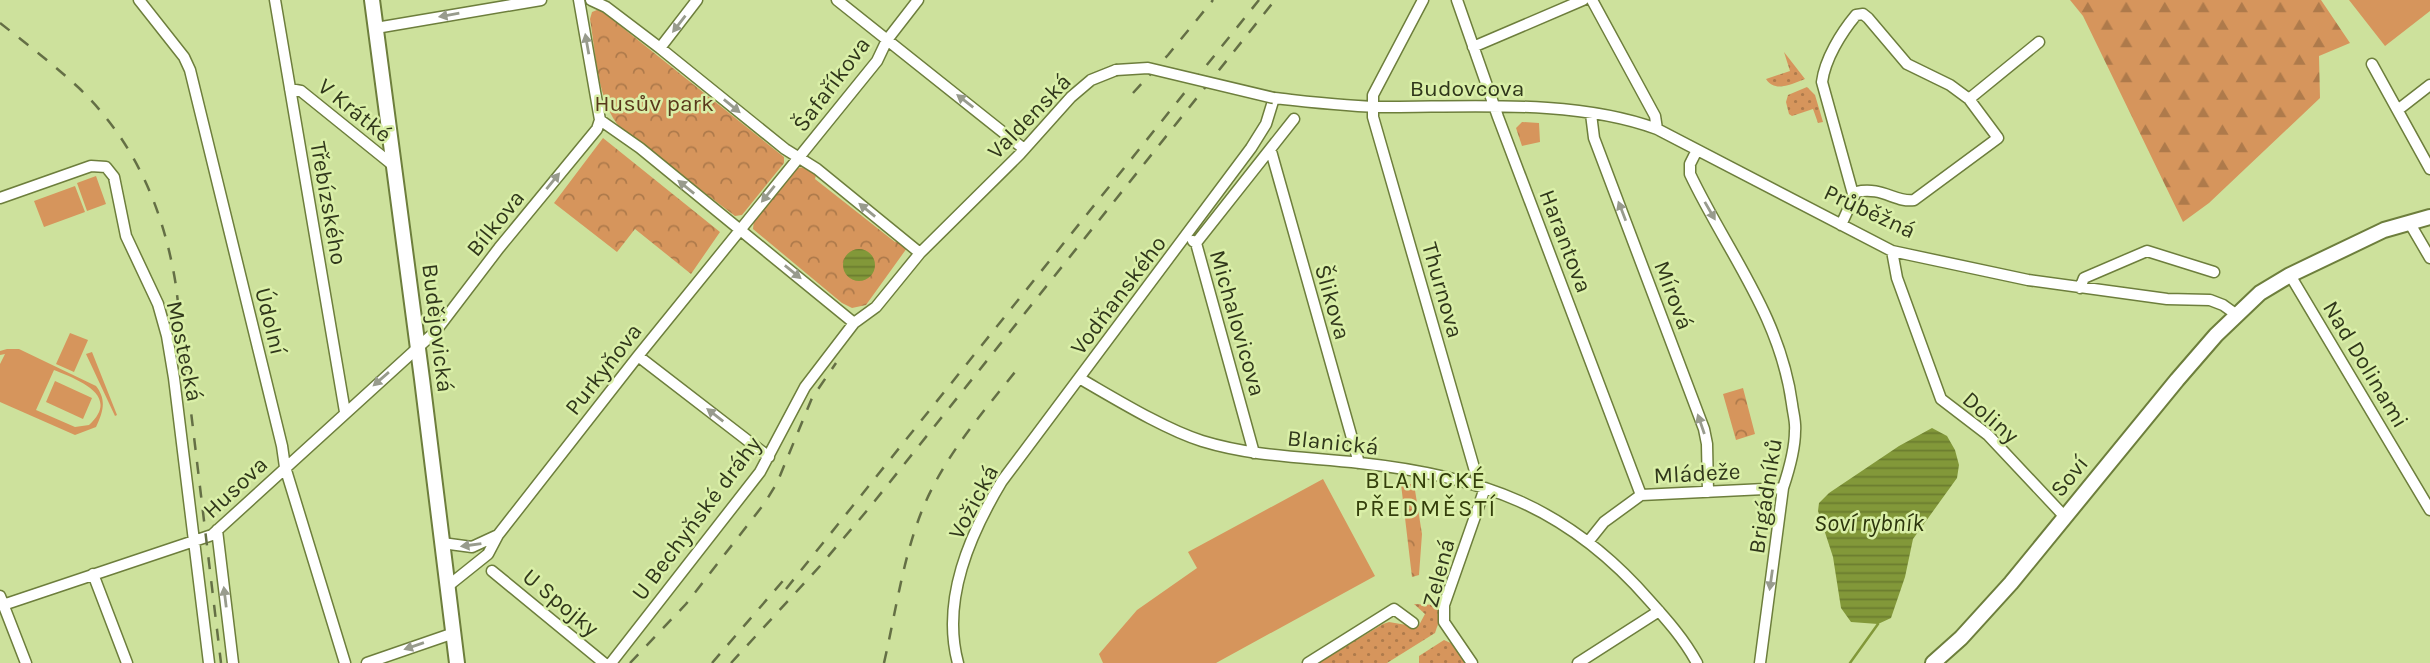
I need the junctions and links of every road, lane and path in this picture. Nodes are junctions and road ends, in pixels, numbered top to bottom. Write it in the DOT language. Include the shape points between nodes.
graph roads {
  1 [pos="139,0"];
  2 [pos="275,0"];
  3 [pos="372,0"];
  4 [pos="541,0"];
  5 [pos="579,0"];
  6 [pos="591,0"];
  7 [pos="698,0"];
  8 [pos="837,0"];
  9 [pos="918,0"];
  10 [pos="1423,0"];
  11 [pos="1457,0"];
  12 [pos="1583,0"];
  13 [pos="1592,0"];
  14 [pos="482,5"];
  15 [pos="376,28"];
  16 [pos="887,40"];
  17 [pos="2039,42"];
  18 [pos="1473,47"];
  19 [pos="660,48"];
  20 [pos="2372,64"];
  21 [pos="2430,85"];
  22 [pos="290,89"];
  23 [pos="1274,98"];
  24 [pos="1969,99"];
  25 [pos="1494,105"];
  26 [pos="1372,106"];
  27 [pos="2399,110"];
  28 [pos="1591,114"];
  29 [pos="1294,119"];
  30 [pos="600,120"];
  31 [pos="1657,129"];
  32 [pos="1024,149"];
  33 [pos="1697,150"];
  34 [pos="1271,151"];
  35 [pos="800,157"];
  36 [pos="394,166"];
  37 [pos="2430,169"];
  38 [pos="1853,194"];
  39 [pos="0,198"];
  40 [pos="2430,216"];
  41 [pos="2409,222"];
  42 [pos="1841,225"];
  43 [pos="740,229"];
  44 [pos="1187,236"];
  45 [pos="1196,243"];
  46 [pos="1892,251"];
  47 [pos="920,253"];
  48 [pos="2430,258"];
  49 [pos="2214,272"];
  50 [pos="2290,275"];
  51 [pos="2080,288"];
  52 [pos="2237,315"];
  53 [pos="854,323"];
  54 [pos="418,349"];
  55 [pos="638,356"];
  56 [pos="1079,379"];
  57 [pos="345,412"];
  58 [pos="1254,453"];
  59 [pos="769,457"];
  60 [pos="1359,463"];
  61 [pos="285,467"];
  62 [pos="1482,486"];
  63 [pos="1783,488"];
  64 [pos="1708,492"];
  65 [pos="1641,495"];
  66 [pos="2430,510"];
  67 [pos="2065,517"];
  68 [pos="217,530"];
  69 [pos="498,535"];
  70 [pos="194,541"];
  71 [pos="1588,542"];
  72 [pos="442,543"];
  73 [pos="492,571"];
  74 [pos="93,574"];
  75 [pos="448,586"];
  76 [pos="2,600"];
  77 [pos="1659,611"];
  78 [pos="1413,623"];
  79 [pos="454,633"];
  80 [pos="371,662"];
  81 [pos="26,663"];
  82 [pos="127,663"];
  83 [pos="209,663"];
  84 [pos="233,663"];
  85 [pos="345,663"];
  86 [pos="457,663"];
  87 [pos="604,663"];
  88 [pos="611,663"];
  89 [pos="958,663"];
  90 [pos="1308,663"];
  91 [pos="1472,663"];
  92 [pos="1578,663"];
  93 [pos="1697,663"];
  94 [pos="1760,663"];
  95 [pos="1933,663"];
  1 -- 61 [label="street, Údolní" via="190,71"];
  2 -- 22 [label="street, Třebízského"];
  3 -- 15 [label="main road, Budějovická"];
  4 -- 14 [label="street"];
  30 -- 5 [label="street, one-way"];
  6 -- 19 [label="street"];
  7 -- 19 [label="street, one-way"];
  8 -- 16 [label="street"];
  9 -- 16 [label="street, Šafaříkova"];
  10 -- 26 [label="street" via="1373,95"];
  11 -- 18 [label="street, Harantova"];
  12 -- 18 [label="street"];
  13 -- 31 [label="street" via="1655,116"];
  14 -- 15 [label="street, one-way"];
  15 -- 36 [label="main road, Budějovická"];
  32 -- 16 [label="street, one-way"];
  16 -- 35 [label="street, Šafaříkova" via="877,61"];
  17 -- 24 [label="street"];
  18 -- 25 [label="street, Harantova"];
  19 -- 35 [label="street, one-way"];
  20 -- 27 [label="street"];
  21 -- 27 [label="street"];
  22 -- 36 [label="street, V Krátké" via="301,91"];
  22 -- 57 [label="street, Třebízského"];
  23 -- 26 [label="street, Budovcova"];
  23 -- 32 [label="street, Valdenská, bridge" via="1148,68 1116,70 1091,80 1071,97"];
  23 -- 44 [label="street, Vodňanského" via="1262,132"];
  24 -- 38 [label="street" via="1998,138 1914,200 1880,191"];
  24 -- 38 [label="street" via="1907,64 1868,18 1856,15 1836,46 1822,82"];
  25 -- 26 [label="street, Budovcova"];
  25 -- 28 [label="street, Budovcova"];
  25 -- 65 [label="street, Harantova"];
  26 -- 62 [label="street, Thurnova"];
  27 -- 37 [label="street"];
  28 -- 31 [label="street, Budovcova"];
  64 -- 28 [label="street, Mírová, one-way" via="1704,429 1594,138"];
  29 -- 34 [label="street, Vodňanského"];
  43 -- 30 [label="street, one-way"];
  54 -- 30 [label="street, Bílkova, one-way"];
  31 -- 33 [label="street, Průběžná"];
  32 -- 47 [label="street, Valdenská"];
  33 -- 42 [label="street, Průběžná"];
  33 -- 63 [label="street, Brigádníků, one-way" via="1690,174 1762,303 1790,385 1796,430"];
  34 -- 45 [label="street, Vodňanského"];
  34 -- 60 [label="street, Šlikova"];
  35 -- 43 [label="street, Šafaříkova, one-way"];
  47 -- 35 [label="street, one-way"];
  36 -- 54 [label="main road, Budějovická"];
  38 -- 42 [label="street"];
  39 -- 70 [label="street, Mostecká" via="91,166 106,167 114,177 126,236 158,304 167,336"];
  40 -- 41 [label="main road"];
  41 -- 48 [label="street"];
  41 -- 50 [label="main road"];
  42 -- 46 [label="street, Průběžná"];
  43 -- 53 [label="street, one-way"];
  43 -- 55 [label="street, Purkyňova"];
  44 -- 45 [label="street, Vodňanského"];
  44 -- 56 [label="street, Vodňanského"];
  45 -- 58 [label="street, Michalovicova"];
  46 -- 51 [label="street, Průběžná"];
  46 -- 67 [label="street, Doliny" via="1897,278 1941,399 1987,435"];
  47 -- 53 [label="street, Valdenská" via="876,307"];
  49 -- 51 [label="street" via="2147,251 2084,278"];
  50 -- 52 [label="main road" via="2260,293"];
  50 -- 66 [label="street, Nad Dolinami"];
  51 -- 52 [label="street, Průběžná" via="2210,300"];
  52 -- 67 [label="main road, Soví"];
  53 -- 59 [label="street, U Bechyňské dráhy" via="805,387"];
  54 -- 57 [label="street, Husova, one-way"];
  54 -- 72 [label="main road, Budějovická"];
  59 -- 55 [label="street, one-way"];
  55 -- 69 [label="street, Purkyňova"];
  56 -- 58 [label="street, Blanická" via="1200,440"];
  56 -- 89 [label="street, Vožická" via="1002,481 970,544 953,617"];
  57 -- 61 [label="street, Husova"];
  58 -- 60 [label="street, Blanická"];
  59 -- 88 [label="street, U Bechyňské dráhy"];
  60 -- 62 [label="street, Blanická"];
  61 -- 68 [label="street, Husova"];
  61 -- 85 [label="street, Údolní"];
  62 -- 71 [label="street, Blanická" via="1536,507"];
  62 -- 91 [label="street, Zelená" via="1444,605 1444,622"];
  63 -- 64 [label="street, Mládeže"];
  63 -- 94 [label="street, Brigádníků, one-way"];
  64 -- 65 [label="street, Mládeže"];
  65 -- 71 [label="street, Mládeže" via="1604,522"];
  67 -- 95 [label="main road, Soví" via="2011,583"];
  68 -- 70 [label="street, Husova"];
  84 -- 68 [label="street, one-way"];
  69 -- 72 [label="street, one-way" via="472,547"];
  69 -- 75 [label="street, Purkyňova" via="488,554"];
  70 -- 74 [label="street, Husova"];
  70 -- 83 [label="street, Mostecká"];
  71 -- 77 [label="street, Blanická"];
  72 -- 75 [label="main road, Budějovická"];
  73 -- 87 [label="street, U Spojky"];
  74 -- 76 [label="street, Husova"];
  74 -- 82 [label="street"];
  75 -- 79 [label="main road, Budějovická"];
  76 -- 81 [label="street"];
  77 -- 92 [label="street"];
  77 -- 93 [label="street, Blanická" via="1686,642"];
  78 -- 90 [label="street" via="1394,609"];
  79 -- 80 [label="street, one-way"];
  79 -- 86 [label="main road, Budějovická"];
}
